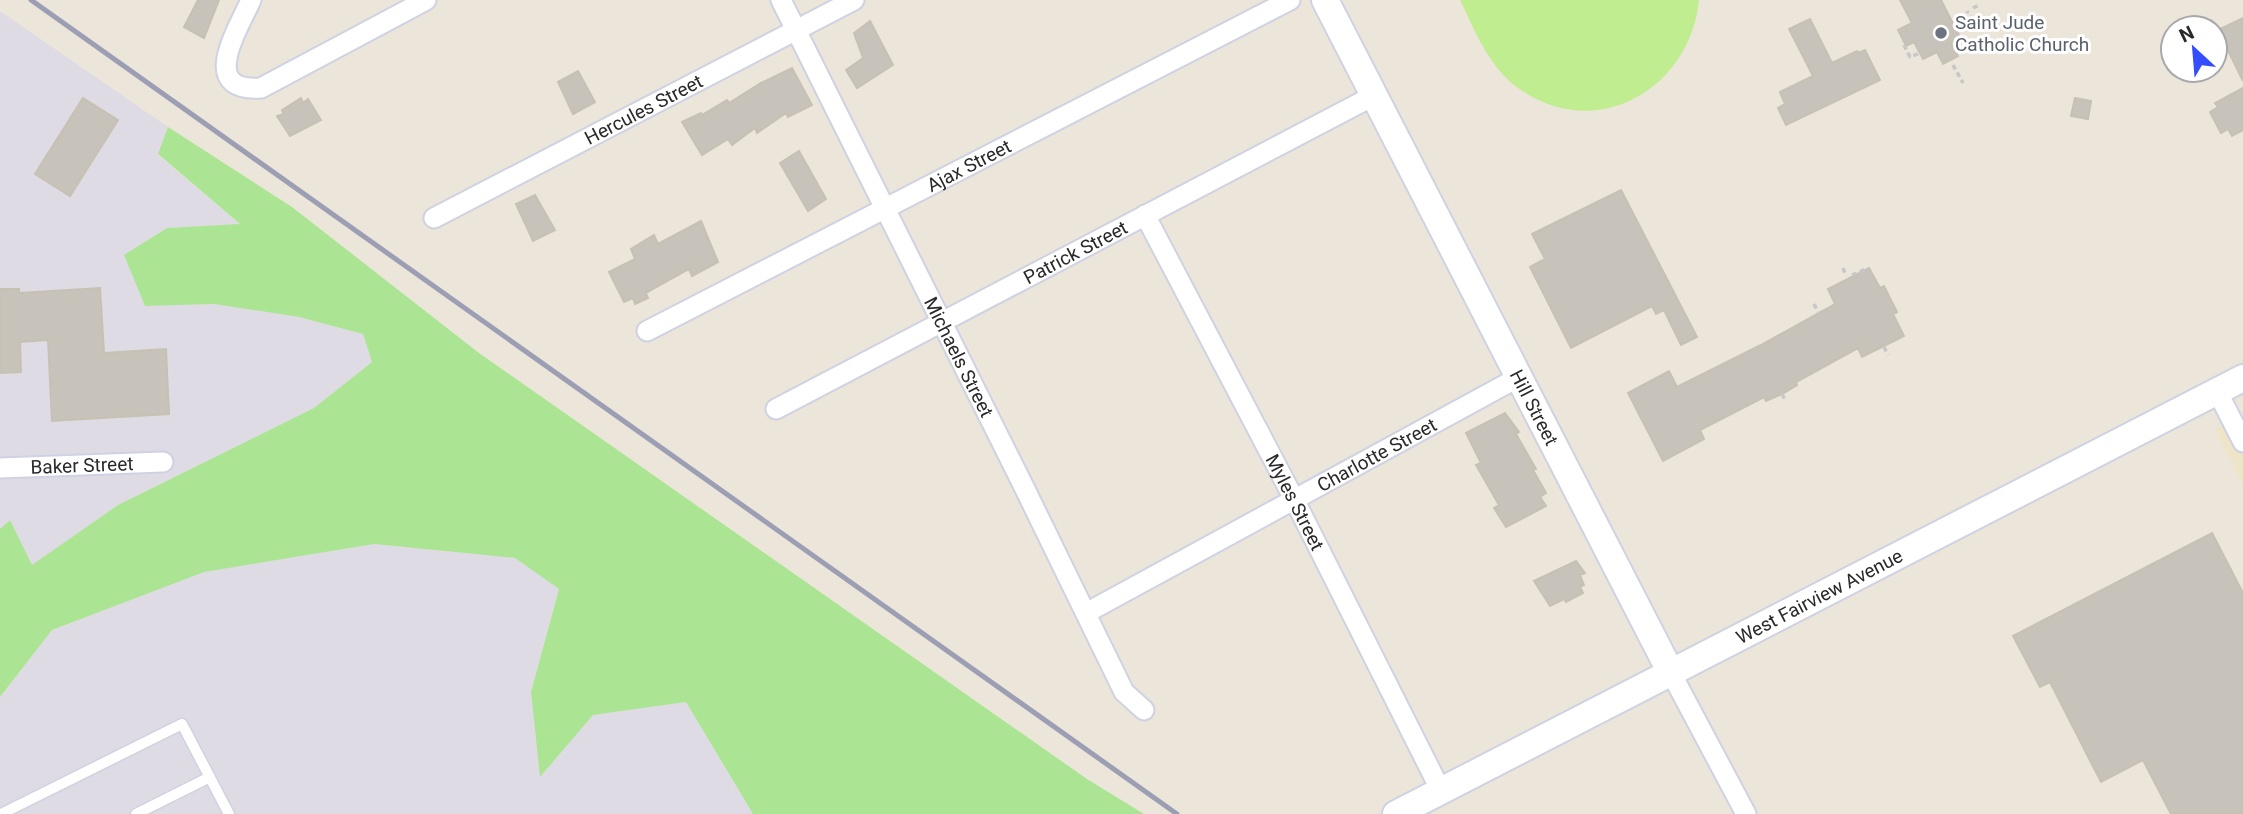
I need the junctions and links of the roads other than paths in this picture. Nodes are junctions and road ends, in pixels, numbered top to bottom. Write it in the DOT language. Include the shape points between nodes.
graph roads {
  1 [pos="251,0"];
  2 [pos="426,0"];
  3 [pos="781,0"];
  4 [pos="854,0"];
  5 [pos="1290,0"];
  6 [pos="1325,0"];
  7 [pos="797,30"];
  8 [pos="1375,95"];
  9 [pos="885,208"];
  10 [pos="1145,215"];
  11 [pos="434,218"];
  12 [pos="942,322"];
  13 [pos="647,331"];
  14 [pos="1519,377"];
  15 [pos="2243,378"];
  16 [pos="2217,391"];
  17 [pos="776,409"];
  18 [pos="2243,442"];
  19 [pos="163,462"];
  20 [pos="0,468"];
  21 [pos="1294,499"];
  22 [pos="1086,613"];
  23 [pos="1671,673"];
  24 [pos="1144,710"];
  25 [pos="209,776"];
  26 [pos="1441,791"];
  27 [pos="1,814"];
  28 [pos="136,814"];
  29 [pos="229,814"];
  30 [pos="1396,814"];
  31 [pos="1746,814"];
  1 -- 2 [label="street" via="225,59 232,81 247,89 261,88"];
  3 -- 7 [label="street, Michaels Street"];
  4 -- 7 [label="street, Hercules Street"];
  5 -- 9 [label="street, Ajax Street"];
  6 -- 8 [label="main road, Hill Street"];
  7 -- 9 [label="street, Michaels Street"];
  7 -- 11 [label="street, Hercules Street"];
  8 -- 10 [label="street, Patrick Street"];
  8 -- 14 [label="main road, Hill Street"];
  9 -- 12 [label="street, Michaels Street"];
  9 -- 13 [label="street, Ajax Street"];
  10 -- 12 [label="street, Patrick Street"];
  10 -- 21 [label="street, Myles Street"];
  12 -- 17 [label="street, Patrick Street"];
  12 -- 22 [label="street, Michaels Street"];
  14 -- 21 [label="street, Charlotte Street"];
  14 -- 23 [label="main road, Hill Street"];
  15 -- 16 [label="main road, West Fairview Avenue"];
  16 -- 18 [label="street"];
  16 -- 23 [label="main road, West Fairview Avenue"];
  19 -- 20 [label="street, Baker Street"];
  21 -- 22 [label="street, Charlotte Street"];
  21 -- 26 [label="street, Myles Street"];
  22 -- 24 [label="street, Michaels Street" via="1124,692"];
  23 -- 26 [label="main road, West Fairview Avenue"];
  23 -- 31 [label="street, Hill Street"];
  25 -- 27 [label="lane" via="182,724"];
  25 -- 28 [label="lane"];
  25 -- 29 [label="lane"];
  26 -- 30 [label="main road, West Fairview Avenue"];
}
